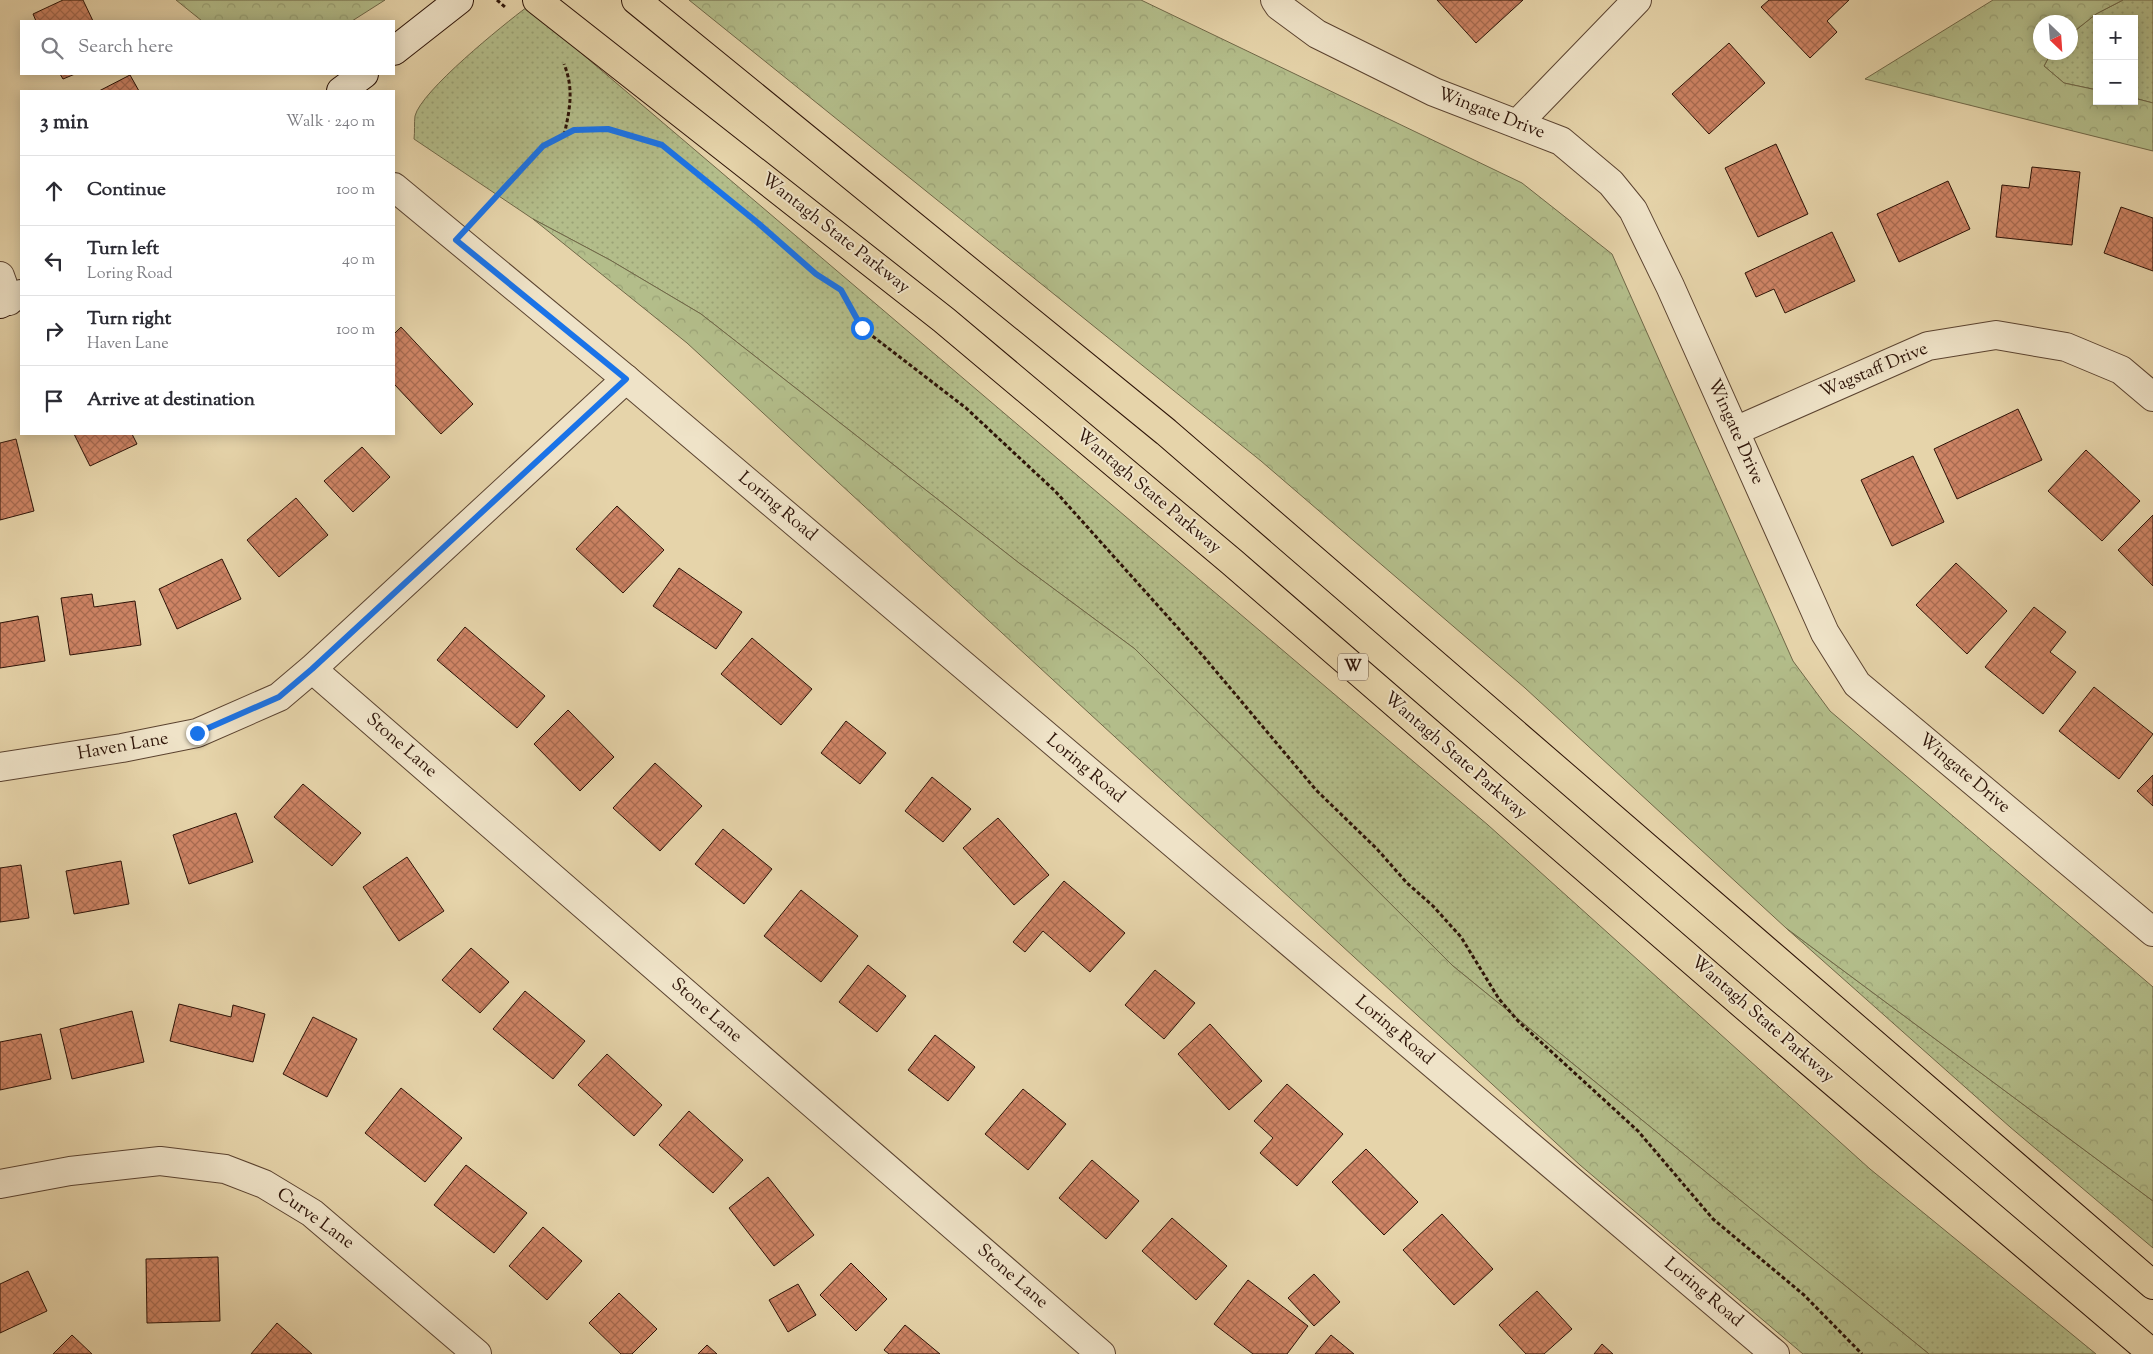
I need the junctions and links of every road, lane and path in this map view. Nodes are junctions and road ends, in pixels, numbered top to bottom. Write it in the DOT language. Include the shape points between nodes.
graph roads {
  1 [pos="459,0"];
  2 [pos="496,0"];
  3 [pos="537,0"];
  4 [pos="636,0"];
  5 [pos="1275,0"];
  6 [pos="1637,0"];
  7 [pos="507,8"];
  8 [pos="395,50"];
  9 [pos="561,57"];
  10 [pos="363,75"];
  11 [pos="342,90"];
  12 [pos="1517,124"];
  13 [pos="564,136"];
  14 [pos="395,188"];
  15 [pos="456,240"];
  16 [pos="626,379"];
  17 [pos="2153,397"];
  18 [pos="1735,431"];
  19 [pos="312,669"];
  20 [pos="0,767"];
  21 [pos="2153,932"];
  22 [pos="0,1184"];
  23 [pos="2153,1285"];
  24 [pos="476,1354"];
  25 [pos="1101,1354"];
  26 [pos="1775,1354"];
  27 [pos="1862,1354"];
  28 [pos="2153,1354"];
  1 -- 8 [label="street"];
  2 -- 7 [label="path"];
  3 -- 28 [label="highway, Wantagh State Parkway / W" via="952,326 1232,562 1756,1016"];
  4 -- 23 [label="highway" via="1166,432"];
  5 -- 12 [label="street, Wingate Drive" via="1317,34 1434,92"];
  6 -- 12 [label="street"];
  9 -- 13 [label="path" via="570,78 571,108"];
  10 -- 11 [label="street"];
  12 -- 18 [label="street, Wingate Drive" via="1561,141 1611,182 1633,210"];
  13 -- 15 [label="path" via="543,146"];
  13 -- 27 [label="path" via="574,130 608,129 662,145 816,274 841,290 862,328 966,408 1054,491 1204,657 1316,790 1461,937 1499,998 1519,1022 1638,1131 1713,1219 1804,1295"];
  14 -- 15 [label="street, Loring Road"];
  15 -- 16 [label="street, Loring Road"];
  16 -- 19 [label="street, Haven Lane"];
  16 -- 26 [label="street, Loring Road"];
  17 -- 18 [label="street, Wagstaff Drive" via="2121,370 2066,347 1996,335 1928,346"];
  18 -- 21 [label="street, Wingate Drive" via="1825,634 1857,684"];
  19 -- 20 [label="street, Haven Lane" via="279,697 197,733"];
  19 -- 25 [label="street, Stone Lane"];
  22 -- 24 [label="street, Curve Lane" via="70,1171 160,1161 226,1169 264,1184 312,1213"];
}
